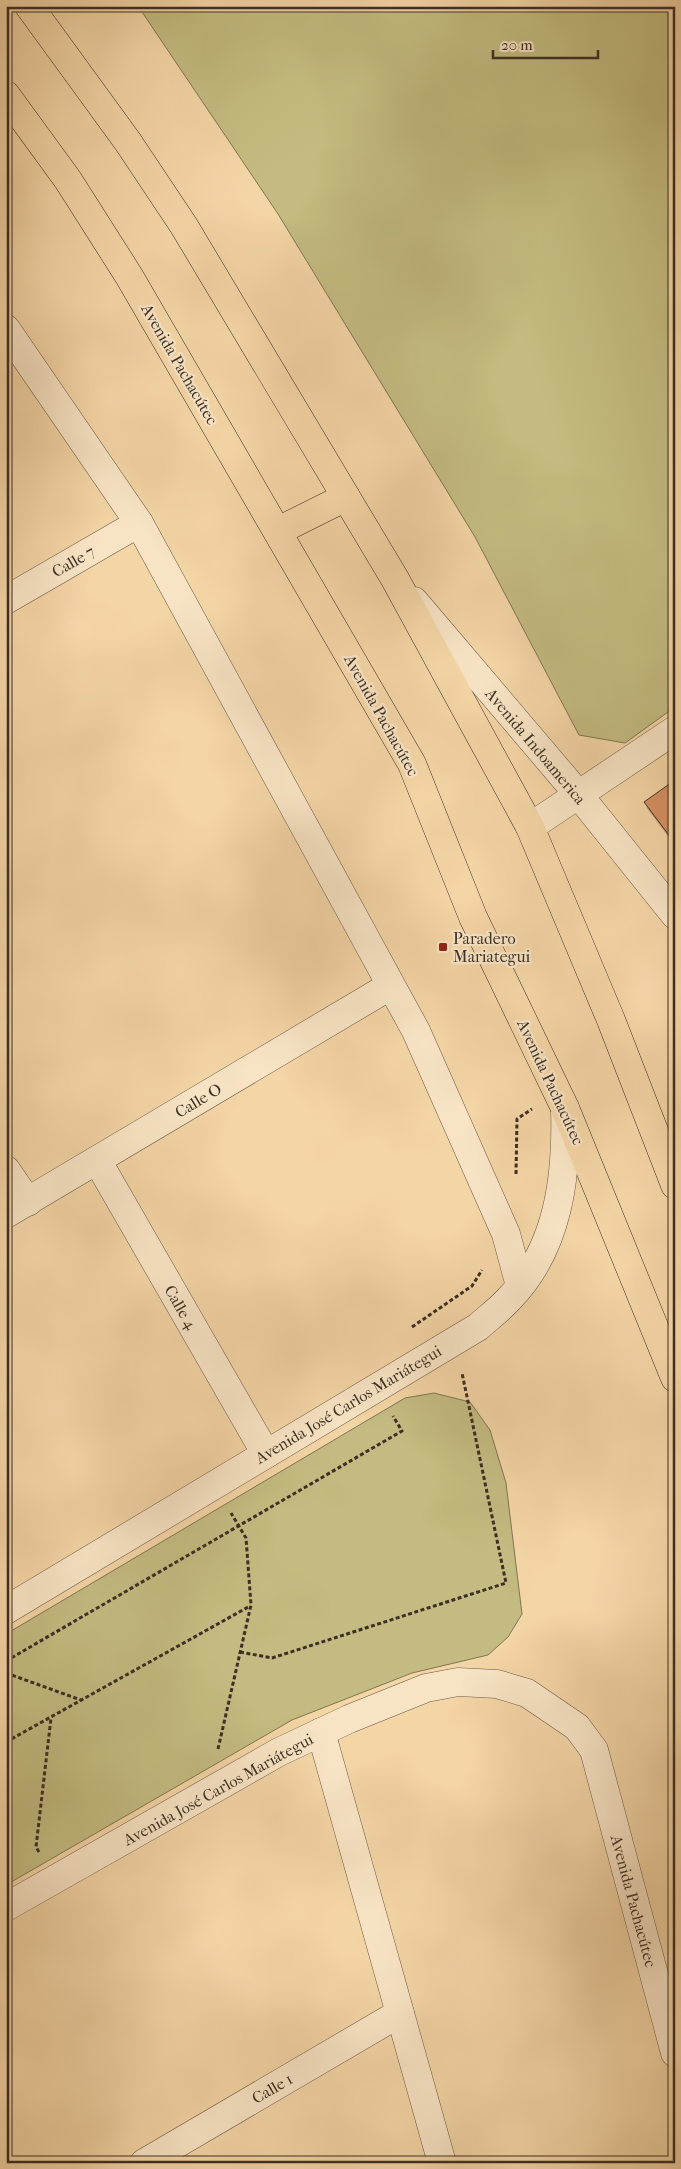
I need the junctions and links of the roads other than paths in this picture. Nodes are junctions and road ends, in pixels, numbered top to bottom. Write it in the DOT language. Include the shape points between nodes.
graph roads {
  1 [pos="29,6"];
  2 [pos="6,95"];
  3 [pos="6,329"];
  4 [pos="346,497"];
  5 [pos="139,523"];
  6 [pos="278,531"];
  7 [pos="395,579"];
  8 [pos="6,600"];
  9 [pos="675,730"];
  10 [pos="578,794"];
  11 [pos="530,827"];
  12 [pos="675,915"];
  13 [pos="390,986"];
  14 [pos="565,1108"];
  15 [pos="97,1160"];
  16 [pos="6,1170"];
  17 [pos="675,1185"];
  18 [pos="17,1208"];
  19 [pos="520,1286"];
  20 [pos="675,1378"];
  21 [pos="266,1454"];
  22 [pos="6,1610"];
  23 [pos="321,1732"];
  24 [pos="594,1750"];
  25 [pos="6,1908"];
  26 [pos="400,2013"];
  27 [pos="675,2053"];
  28 [pos="144,2163"];
  29 [pos="442,2163"];
  1 -- 4 [label="main road" via="128,142 184,226"];
  2 -- 6 [label="main road, Avenida Pachacútec" via="68,180 129,276"];
  3 -- 5 [label="street"];
  4 -- 6 [label="main road"];
  4 -- 7 [label="main road"];
  5 -- 8 [label="street, Calle 7"];
  5 -- 13 [label="street"];
  6 -- 14 [label="main road, Avenida Pachacútec" via="412,764 473,917"];
  7 -- 10 [label="street, Avenida Indoamerica"];
  7 -- 11 [label="main road"];
  9 -- 10 [label="street"];
  10 -- 11 [label="street"];
  10 -- 12 [label="street, Avenida Indoamerica"];
  11 -- 17 [label="main road" via="611,1020"];
  13 -- 15 [label="street, Calle O"];
  13 -- 19 [label="street" via="416,1031 464,1136 506,1234"];
  14 -- 19 [label="street, Avenida José Carlos Mariátegui" via="565,1172 561,1196 549,1235 532,1270"];
  14 -- 20 [label="main road, Avenida Pachacútec"];
  15 -- 18 [label="street, Calle O"];
  15 -- 21 [label="street, Calle 4"];
  16 -- 18 [label="street"];
  19 -- 21 [label="street, Avenida José Carlos Mariátegui" via="478,1327"];
  21 -- 22 [label="street, Avenida José Carlos Mariátegui"];
  23 -- 24 [label="street, Avenida José Carlos Mariátegui" via="426,1688 458,1682 497,1684 527,1693 552,1709 577,1727"];
  23 -- 25 [label="street, Avenida José Carlos Mariátegui" via="279,1752"];
  23 -- 26 [label="street"];
  24 -- 27 [label="street, Avenida Pachacútec"];
  26 -- 28 [label="street, Calle 1"];
  26 -- 29 [label="street"];
}
